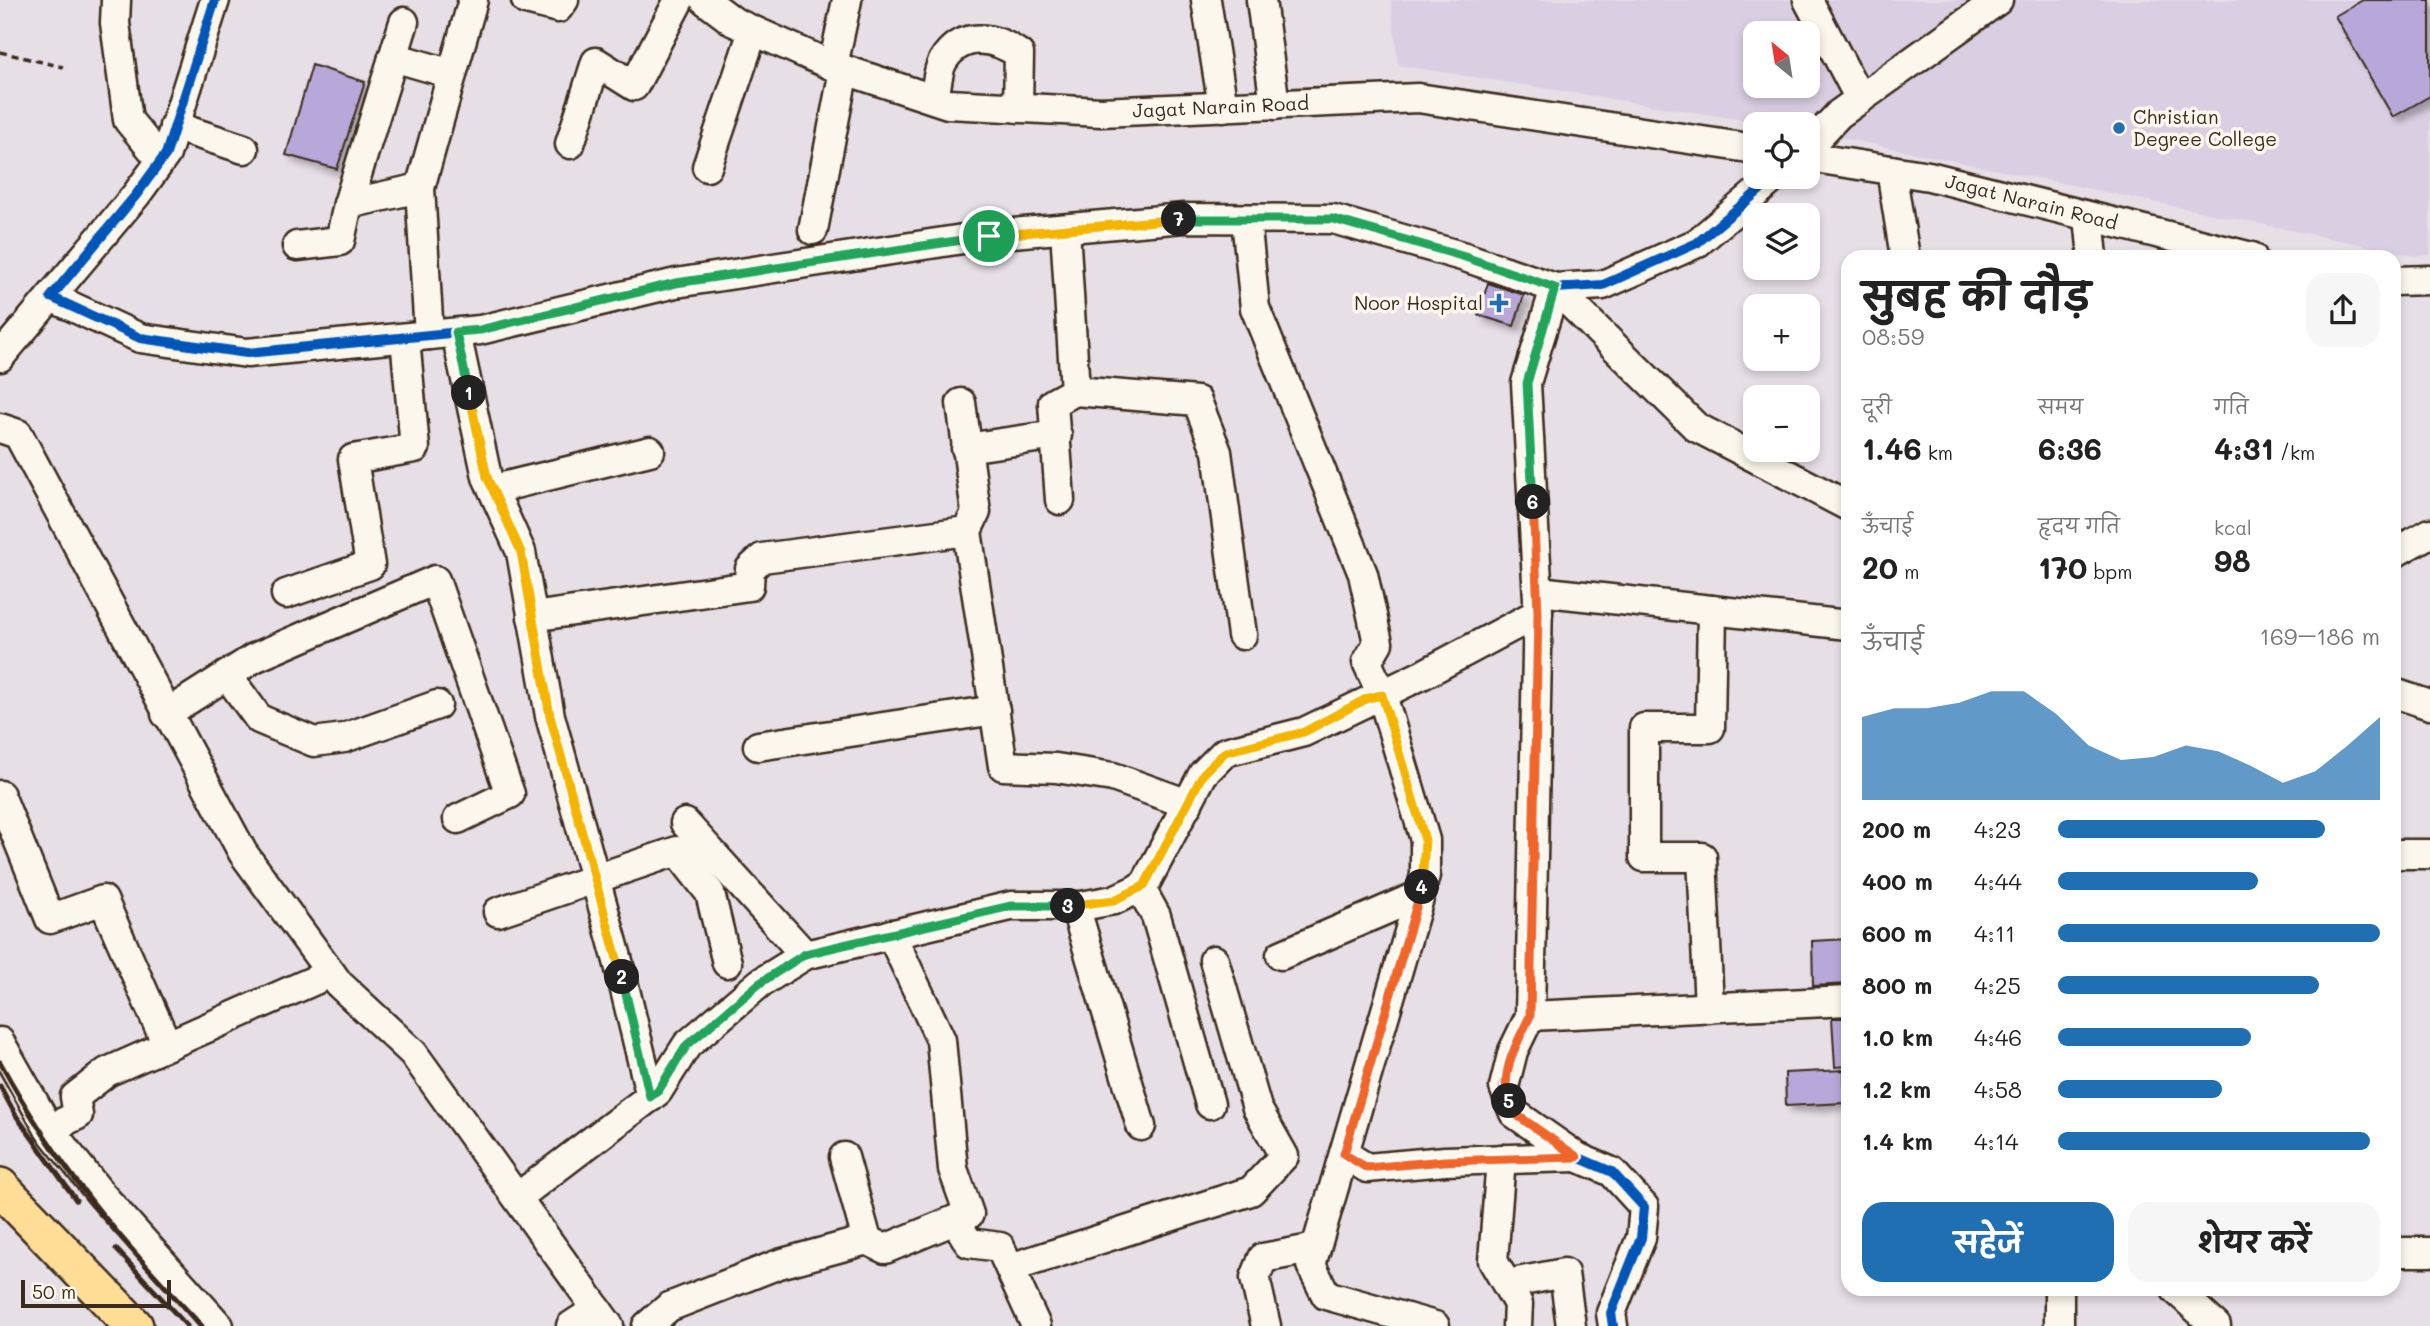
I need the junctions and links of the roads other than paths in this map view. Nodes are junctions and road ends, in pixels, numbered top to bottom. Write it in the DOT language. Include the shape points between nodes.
graph roads {
  1 [pos="116,0"];
  2 [pos="215,0"];
  3 [pos="473,0"];
  4 [pos="526,0"];
  5 [pos="564,0"];
  6 [pos="679,0"];
  7 [pos="705,0"];
  8 [pos="847,0"];
  9 [pos="1206,0"];
  10 [pos="1261,0"];
  11 [pos="1808,0"];
  12 [pos="1998,0"];
  13 [pos="404,22"];
  14 [pos="753,30"];
  15 [pos="393,57"];
  16 [pos="839,68"];
  17 [pos="452,74"];
  18 [pos="934,99"];
  19 [pos="1860,99"];
  20 [pos="1275,105"];
  21 [pos="1018,107"];
  22 [pos="1223,107"];
  23 [pos="174,126"];
  24 [pos="1820,134"];
  25 [pos="570,144"];
  26 [pos="1743,147"];
  27 [pos="244,149"];
  28 [pos="1820,159"];
  29 [pos="161,160"];
  30 [pos="707,167"];
  31 [pos="1891,170"];
  32 [pos="419,188"];
  33 [pos="1761,189"];
  34 [pos="348,204"];
  35 [pos="2089,217"];
  36 [pos="1247,219"];
  37 [pos="1065,229"];
  38 [pos="813,230"];
  39 [pos="297,246"];
  40 [pos="2184,249"];
  41 [pos="1904,250"];
  42 [pos="2091,250"];
  43 [pos="2430,280"];
  44 [pos="2401,281"];
  45 [pos="1555,288"];
  46 [pos="51,297"];
  47 [pos="430,335"];
  48 [pos="0,357"];
  49 [pos="1075,391"];
  50 [pos="961,403"];
  51 [pos="0,428"];
  52 [pos="1057,435"];
  53 [pos="967,448"];
  54 [pos="650,451"];
  55 [pos="494,489"];
  56 [pos="1060,500"];
  57 [pos="1841,502"];
  58 [pos="967,531"];
  59 [pos="2430,533"];
  60 [pos="2401,549"];
  61 [pos="286,594"];
  62 [pos="1538,602"];
  63 [pos="1712,610"];
  64 [pos="532,617"];
  65 [pos="1841,624"];
  66 [pos="1242,635"];
  67 [pos="227,675"];
  68 [pos="2401,690"];
  69 [pos="1382,695"];
  70 [pos="437,705"];
  71 [pos="2430,705"];
  72 [pos="995,710"];
  73 [pos="166,714"];
  74 [pos="758,746"];
  75 [pos="0,795"];
  76 [pos="1188,804"];
  77 [pos="458,819"];
  78 [pos="685,823"];
  79 [pos="2401,854"];
  80 [pos="2430,854"];
  81 [pos="595,879"];
  82 [pos="1140,887"];
  83 [pos="1420,895"];
  84 [pos="1075,906"];
  85 [pos="498,912"];
  86 [pos="891,934"];
  87 [pos="805,954"];
  88 [pos="1281,955"];
  89 [pos="1214,960"];
  90 [pos="727,963"];
  91 [pos="331,973"];
  92 [pos="1841,1001"];
  93 [pos="1709,1007"];
  94 [pos="1530,1016"];
  95 [pos="0,1042"];
  96 [pos="167,1045"];
  97 [pos="650,1097"];
  98 [pos="1210,1104"];
  99 [pos="1141,1126"];
  100 [pos="49,1129"];
  101 [pos="1344,1154"];
  102 [pos="844,1157"];
  103 [pos="1577,1157"];
  104 [pos="1501,1159"];
  105 [pos="0,1187"];
  106 [pos="517,1198"];
  107 [pos="955,1220"];
  108 [pos="867,1240"];
  109 [pos="1316,1248"];
  110 [pos="2401,1252"];
  111 [pos="2430,1252"];
  112 [pos="1010,1268"];
  113 [pos="1507,1284"];
  114 [pos="2059,1296"];
  115 [pos="2183,1296"];
  116 [pos="1569,1317"];
  117 [pos="603,1318"];
  118 [pos="1612,1319"];
  119 [pos="129,1325"];
  120 [pos="219,1326"];
  121 [pos="571,1326"];
  122 [pos="647,1326"];
  123 [pos="1036,1326"];
  124 [pos="1266,1326"];
  125 [pos="1436,1326"];
  126 [pos="1517,1326"];
  127 [pos="2059,1326"];
  128 [pos="2216,1326"];
  1 -- 29 [label="street" via="128,120"];
  2 -- 23 [label="street"];
  3 -- 17 [label="street"];
  4 -- 5 [label="street" via="558,8"];
  6 -- 25 [label="street" via="634,86 596,62"];
  7 -- 14 [label="street, Jagat Narain Road"];
  8 -- 16 [label="street"];
  9 -- 22 [label="street"];
  10 -- 20 [label="street"];
  11 -- 19 [label="street"];
  12 -- 19 [label="street"];
  13 -- 15 [label="street"];
  14 -- 16 [label="street, Jagat Narain Road"];
  14 -- 30 [label="street"];
  15 -- 17 [label="street"];
  15 -- 34 [label="street"];
  16 -- 18 [label="street, Jagat Narain Road"];
  16 -- 38 [label="street"];
  17 -- 32 [label="street"];
  18 -- 21 [label="street, Jagat Narain Road" via="948,104"];
  18 -- 21 [label="street" via="942,63 957,44 977,38 1003,42 1019,54"];
  19 -- 24 [label="street"];
  20 -- 22 [label="street, Jagat Narain Road"];
  20 -- 26 [label="street, Jagat Narain Road" via="1418,98"];
  21 -- 22 [label="street, Jagat Narain Road" via="1101,112"];
  23 -- 27 [label="street"];
  23 -- 29 [label="street"];
  28 -- 31 [label="street, Jagat Narain Road"];
  29 -- 46 [label="street"];
  31 -- 35 [label="street, Jagat Narain Road"];
  31 -- 41 [label="street"];
  32 -- 34 [label="street"];
  32 -- 47 [label="street"];
  33 -- 45 [label="street" via="1697,243 1603,285"];
  34 -- 39 [label="street" via="340,242"];
  35 -- 40 [label="street, Jagat Narain Road"];
  35 -- 42 [label="street"];
  36 -- 37 [label="street" via="1184,218"];
  36 -- 45 [label="street" via="1333,219"];
  36 -- 69 [label="street" via="1255,309 1363,574 1378,643 1367,662"];
  37 -- 47 [label="street" via="989,236 676,283 480,330"];
  37 -- 49 [label="street"];
  43 -- 44 [label="street"];
  45 -- 57 [label="street" via="1696,427"];
  45 -- 62 [label="street" via="1527,383"];
  46 -- 47 [label="street" via="140,338 247,353"];
  46 -- 48 [label="street"];
  47 -- 55 [label="street"];
  47 -- 61 [label="street" via="415,448 353,459 370,565"];
  49 -- 52 [label="street" via="1053,403"];
  49 -- 66 [label="street" via="1197,401 1217,452"];
  50 -- 53 [label="street"];
  51 -- 73 [label="street" via="18,434"];
  52 -- 53 [label="street"];
  52 -- 56 [label="street"];
  53 -- 58 [label="street" via="976,512"];
  54 -- 55 [label="street"];
  55 -- 64 [label="street" via="521,552"];
  58 -- 64 [label="street" via="762,558 750,569 749,586"];
  58 -- 72 [label="street"];
  59 -- 60 [label="street"];
  62 -- 63 [label="street"];
  62 -- 69 [label="street"];
  62 -- 94 [label="street"];
  63 -- 65 [label="street"];
  63 -- 93 [label="street" via="1710,728 1644,728 1644,857 1702,857"];
  64 -- 81 [label="street" via="550,716"];
  67 -- 70 [label="street" via="259,719 314,742 344,738"];
  67 -- 73 [label="street"];
  67 -- 77 [label="street" via="304,634 435,580 510,794"];
  68 -- 71 [label="street"];
  69 -- 76 [label="street" via="1304,732 1225,752 1203,774"];
  69 -- 83 [label="street" via="1425,840"];
  72 -- 74 [label="street"];
  72 -- 76 [label="street" via="1003,766 1113,777"];
  73 -- 91 [label="street" via="243,853"];
  75 -- 96 [label="street" via="50,919 103,900"];
  76 -- 82 [label="street"];
  78 -- 87 [label="street"];
  79 -- 80 [label="street"];
  81 -- 85 [label="street"];
  81 -- 90 [label="street" via="677,851 710,893"];
  81 -- 97 [label="street"];
  82 -- 84 [label="street" via="1114,900"];
  82 -- 98 [label="street" via="1156,916"];
  83 -- 88 [label="street"];
  83 -- 101 [label="street"];
  84 -- 86 [label="street" via="1011,906"];
  84 -- 99 [label="street"];
  86 -- 87 [label="street"];
  86 -- 107 [label="street" via="941,1040 953,1169 969,1214"];
  87 -- 97 [label="street" via="760,983 687,1045"];
  89 -- 112 [label="street" via="1257,1108 1284,1156 1251,1191"];
  91 -- 96 [label="street"];
  91 -- 106 [label="street" via="413,1052"];
  92 -- 93 [label="street"];
  93 -- 94 [label="street"];
  94 -- 103 [label="street" via="1513,1051 1504,1087 1514,1113"];
  95 -- 100 [label="street"];
  96 -- 100 [label="street" via="107,1072 75,1097 78,1115"];
  97 -- 106 [label="street"];
  100 -- 120 [label="street"];
  101 -- 104 [label="street" via="1367,1168"];
  101 -- 109 [label="street"];
  102 -- 108 [label="street"];
  103 -- 104 [label="street"];
  103 -- 118 [label="street" via="1612,1172 1644,1207 1641,1238"];
  104 -- 113 [label="street" via="1493,1261"];
  105 -- 119 [label="main road"];
  106 -- 117 [label="street"];
  107 -- 108 [label="street" via="885,1249"];
  107 -- 112 [label="street" via="969,1243 1000,1247"];
  108 -- 122 [label="street" via="779,1264 668,1307"];
  109 -- 124 [label="street" via="1263,1258 1255,1278"];
  109 -- 125 [label="street" via="1311,1265 1326,1295"];
  110 -- 111 [label="street"];
  112 -- 123 [label="street"];
  113 -- 116 [label="street" via="1564,1273"];
  113 -- 126 [label="street" via="1518,1304"];
  114 -- 127 [label="street"];
  115 -- 128 [label="street"];
  116 -- 118 [label="street"];
  117 -- 121 [label="street"];
}
